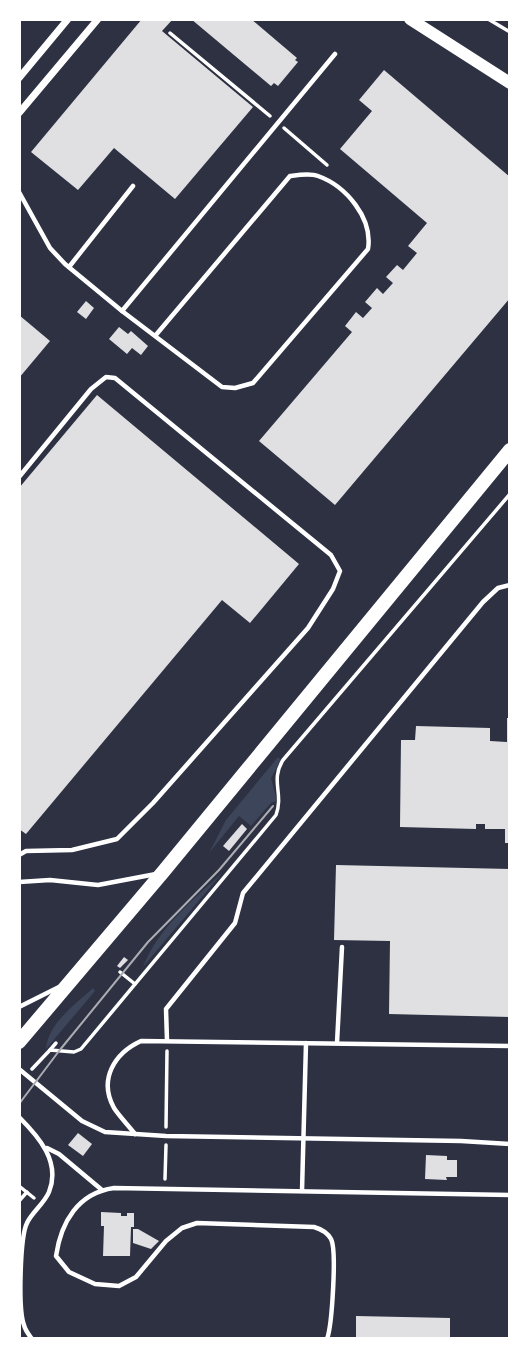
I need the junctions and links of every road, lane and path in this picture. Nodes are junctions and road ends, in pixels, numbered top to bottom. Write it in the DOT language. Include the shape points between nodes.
graph roads {
  1 [pos="68,19"];
  2 [pos="98,19"];
  3 [pos="410,19"];
  4 [pos="488,19"];
  5 [pos="510,32"];
  6 [pos="170,33"];
  7 [pos="335,54"];
  8 [pos="19,78"];
  9 [pos="510,83"];
  10 [pos="19,113"];
  11 [pos="278,123"];
  12 [pos="327,165"];
  13 [pos="133,186"];
  14 [pos="19,192"];
  15 [pos="69,267"];
  16 [pos="122,311"];
  17 [pos="155,336"];
  18 [pos="510,450"];
  19 [pos="19,477"];
  20 [pos="510,494"];
  21 [pos="510,584"];
  22 [pos="19,855"];
  23 [pos="163,872"];
  24 [pos="19,882"];
  25 [pos="342,947"];
  26 [pos="120,972"];
  27 [pos="72,980"];
  28 [pos="132,984"];
  29 [pos="19,1007"];
  30 [pos="167,1040"];
  31 [pos="19,1042"];
  32 [pos="306,1042"];
  33 [pos="337,1043"];
  34 [pos="56,1044"];
  35 [pos="79,1046"];
  36 [pos="510,1046"];
  37 [pos="50,1050"];
  38 [pos="74,1052"];
  39 [pos="19,1069"];
  40 [pos="26,1076"];
  41 [pos="19,1117"];
  42 [pos="30,1127"];
  43 [pos="19,1128"];
  44 [pos="136,1135"];
  45 [pos="166,1136"];
  46 [pos="303,1139"];
  47 [pos="510,1144"];
  48 [pos="46,1148"];
  49 [pos="19,1186"];
  50 [pos="165,1189"];
  51 [pos="102,1190"];
  52 [pos="302,1191"];
  53 [pos="27,1192"];
  54 [pos="510,1195"];
  55 [pos="19,1201"];
  56 [pos="41,1204"];
  57 [pos="32,1339"];
  58 [pos="327,1339"];
  1 -- 8 [label="street"];
  2 -- 10 [label="street"];
  3 -- 9 [label="main road"];
  4 -- 5 [label="path"];
  6 -- 11 [label="path"];
  7 -- 11 [label="lane"];
  11 -- 12 [label="path"];
  11 -- 16 [label="lane"];
  13 -- 15 [label="lane"];
  14 -- 15 [label="lane" via="50,247"];
  15 -- 16 [label="lane"];
  16 -- 17 [label="lane"];
  17 -- 17 [label="lane" via="222,387 253,383 368,248 370,235 356,205 341,188 315,174 290,176"];
  18 -- 23 [label="main road"];
  19 -- 22 [label="lane" via="92,389 106,377 115,378 331,555 340,571 308,628 117,839 72,850"];
  20 -- 28 [label="path" via="283,760 276,771 280,803 276,815"];
  21 -- 30 [label="lane" via="482,602 243,893 236,923 166,1009"];
  23 -- 24 [label="lane" via="98,885"];
  23 -- 27 [label="main road"];
  25 -- 33 [label="lane"];
  26 -- 28 [label="path"];
  27 -- 29 [label="lane"];
  27 -- 31 [label="main road"];
  28 -- 38 [label="path"];
  30 -- 32 [label="lane"];
  30 -- 44 [label="lane" via="141,1041 128,1047 108,1074 114,1108"];
  30 -- 45 [label="path"];
  32 -- 33 [label="lane"];
  32 -- 46 [label="lane"];
  33 -- 36 [label="lane"];
  34 -- 37 [label="path"];
  35 -- 38 [label="path"];
  37 -- 38 [label="path"];
  37 -- 40 [label="path"];
  39 -- 40 [label="lane"];
  40 -- 44 [label="lane" via="82,1122 105,1132"];
  41 -- 42 [label="lane"];
  42 -- 43 [label="lane"];
  42 -- 48 [label="lane"];
  44 -- 45 [label="lane"];
  45 -- 46 [label="lane"];
  45 -- 50 [label="path"];
  46 -- 47 [label="lane"];
  46 -- 52 [label="lane"];
  48 -- 51 [label="lane"];
  48 -- 56 [label="lane" via="53,1170 49,1193"];
  49 -- 53 [label="path"];
  50 -- 51 [label="lane"];
  50 -- 52 [label="lane"];
  51 -- 58 [label="lane" via="87,1197 70,1216 59,1235 56,1256 69,1272 95,1284 119,1286 136,1277 166,1241 197,1223 324,1231 333,1241 332,1316"];
  52 -- 54 [label="lane"];
  53 -- 55 [label="path"];
  53 -- 56 [label="path"];
  56 -- 57 [label="lane" via="26,1224 22,1242 21,1314"];
}
